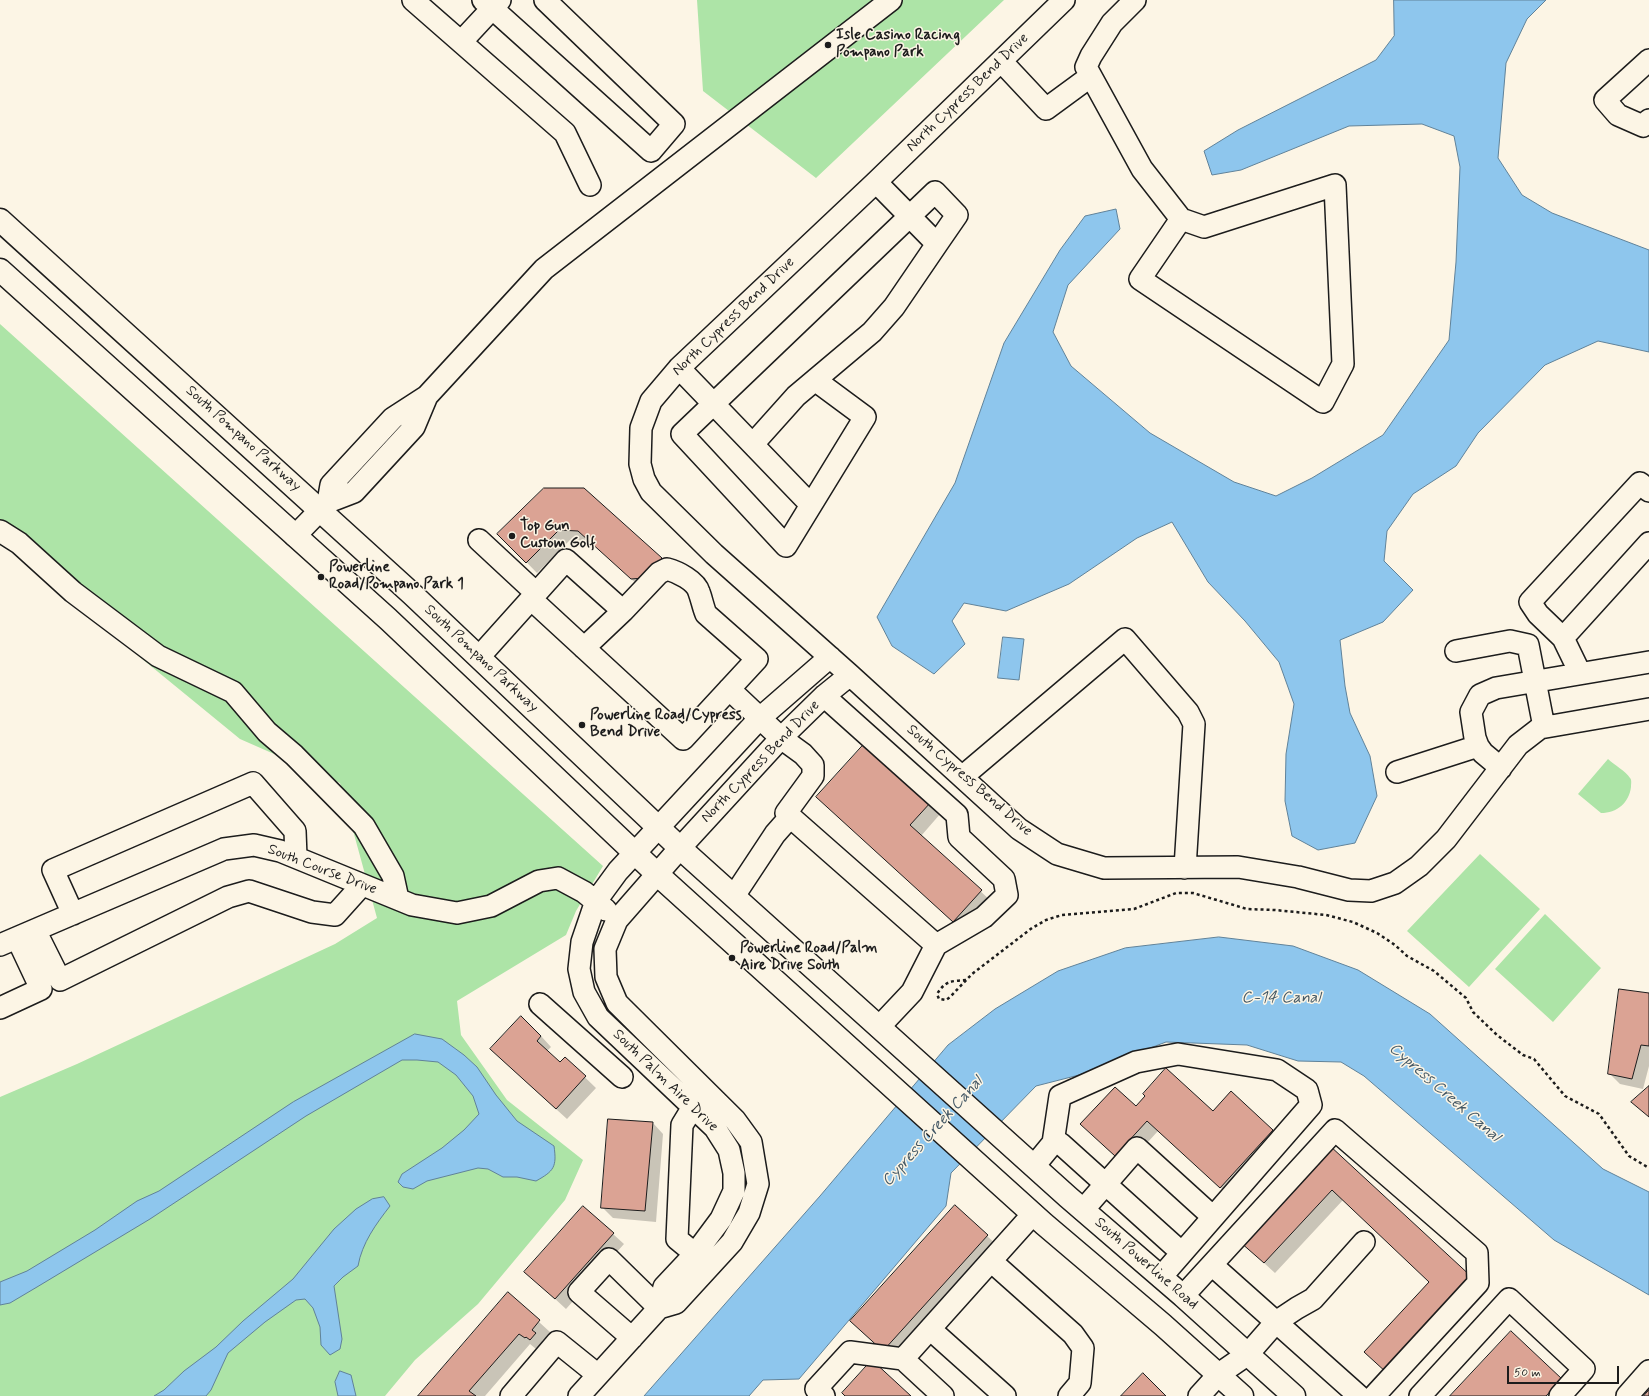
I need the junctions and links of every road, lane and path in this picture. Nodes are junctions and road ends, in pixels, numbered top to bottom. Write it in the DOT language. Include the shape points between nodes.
graph roads {
  1 [pos="413,0"];
  2 [pos="545,0"];
  3 [pos="890,0"];
  4 [pos="1064,0"];
  5 [pos="1135,0"];
  6 [pos="492,3"];
  7 [pos="461,42"];
  8 [pos="1649,60"];
  9 [pos="1001,61"];
  10 [pos="1091,76"];
  11 [pos="1649,120"];
  12 [pos="876,182"];
  13 [pos="590,185"];
  14 [pos="910,216"];
  15 [pos="1181,219"];
  16 [pos="0,220"];
  17 [pos="937,244"];
  18 [pos="0,270"];
  19 [pos="679,368"];
  20 [pos="815,380"];
  21 [pos="714,404"];
  22 [pos="753,444"];
  23 [pos="1649,491"];
  24 [pos="812,505"];
  25 [pos="324,506"];
  26 [pos="0,531"];
  27 [pos="295,536"];
  28 [pos="479,540"];
  29 [pos="1649,543"];
  30 [pos="534,596"];
  31 [pos="623,611"];
  32 [pos="1562,638"];
  33 [pos="584,648"];
  34 [pos="1456,650"];
  35 [pos="830,657"];
  36 [pos="479,658"];
  37 [pos="1649,662"];
  38 [pos="1580,673"];
  39 [pos="850,675"];
  40 [pos="1535,681"];
  41 [pos="729,689"];
  42 [pos="824,696"];
  43 [pos="1649,709"];
  44 [pos="760,718"];
  45 [pos="1544,728"];
  46 [pos="781,738"];
  47 [pos="1478,746"];
  48 [pos="1501,768"];
  49 [pos="1397,772"];
  50 [pos="962,777"];
  51 [pos="790,817"];
  52 [pos="658,827"];
  53 [pos="680,848"];
  54 [pos="635,852"];
  55 [pos="296,857"];
  56 [pos="1185,868"];
  57 [pos="657,874"];
  58 [pos="362,885"];
  59 [pos="734,896"];
  60 [pos="398,899"];
  61 [pos="596,901"];
  62 [pos="73,914"];
  63 [pos="617,920"];
  64 [pos="17,938"];
  65 [pos="936,944"];
  66 [pos="966,980"];
  67 [pos="540,1004"];
  68 [pos="0,1008"];
  69 [pos="631,1018"];
  70 [pos="879,1027"];
  71 [pos="616,1033"];
  72 [pos="595,1053"];
  73 [pos="622,1077"];
  74 [pos="707,1091"];
  75 [pos="693,1107"];
  76 [pos="997,1133"];
  77 [pos="1053,1143"];
  78 [pos="1034,1166"];
  79 [pos="1649,1168"];
  80 [pos="1105,1184"];
  81 [pos="1083,1210"];
  82 [pos="1033,1214"];
  83 [pos="1213,1217"];
  84 [pos="1364,1242"];
  85 [pos="1182,1253"];
  86 [pos="703,1260"];
  87 [pos="991,1261"];
  88 [pos="1212,1265"];
  89 [pos="1161,1277"];
  90 [pos="1183,1296"];
  91 [pos="659,1308"];
  92 [pos="1276,1322"];
  93 [pos="930,1329"];
  94 [pos="632,1338"];
  95 [pos="1248,1354"];
  96 [pos="903,1359"];
  97 [pos="1649,1371"];
  98 [pos="1218,1374"];
  99 [pos="598,1376"];
  100 [pos="511,1396"];
  101 [pos="579,1396"];
  102 [pos="824,1396"];
  103 [pos="943,1396"];
  104 [pos="1005,1396"];
  105 [pos="1069,1396"];
  106 [pos="1199,1396"];
  107 [pos="1242,1396"];
  108 [pos="1294,1396"];
  109 [pos="1359,1396"];
  110 [pos="1374,1396"];
  111 [pos="1420,1396"];
  112 [pos="1560,1396"];
  113 [pos="1627,1396"];
  1 -- 7 [label="street"];
  2 -- 6 [label="street" via="674,124 652,151"];
  3 -- 25 [label="street" via="544,269 427,396 414,428 354,492"];
  4 -- 9 [label="street, North Cypress Bend Drive"];
  5 -- 10 [label="street" via="1112,23 1091,56 1086,68"];
  6 -- 7 [label="street"];
  7 -- 13 [label="street" via="565,133"];
  8 -- 11 [label="street" via="1605,100 1618,115 1642,126"];
  9 -- 10 [label="street" via="1046,109"];
  9 -- 12 [label="street, North Cypress Bend Drive"];
  10 -- 15 [label="street" via="1142,169"];
  12 -- 14 [label="street"];
  12 -- 19 [label="street, North Cypress Bend Drive"];
  14 -- 17 [label="street"];
  14 -- 17 [label="street" via="935,192 953,210 957,215"];
  14 -- 21 [label="street"];
  15 -- 15 [label="street" via="1204,227 1336,185 1342,364 1323,402 1140,279"];
  16 -- 25 [label="main road, South Pompano Parkway"];
  17 -- 20 [label="street" via="890,312 872,332"];
  18 -- 27 [label="main road"];
  19 -- 21 [label="street"];
  19 -- 35 [label="street, North Cypress Bend Drive" via="651,401 641,428 640,464 644,479 651,492 714,554"];
  20 -- 22 [label="street" via="796,396"];
  20 -- 24 [label="street" via="865,417"];
  21 -- 22 [label="street"];
  21 -- 24 [label="street" via="682,434 786,546"];
  22 -- 24 [label="street"];
  23 -- 32 [label="street" via="1640,483 1530,602"];
  25 -- 27 [label="street"];
  25 -- 36 [label="main road, South Pompano Parkway"];
  26 -- 60 [label="street" via="19,542 72,592 158,656 233,692 267,732 294,755 364,826 393,876"];
  27 -- 54 [label="main road" via="388,619"];
  28 -- 30 [label="street"];
  29 -- 32 [label="street"];
  30 -- 31 [label="street" via="566,560"];
  30 -- 33 [label="street"];
  30 -- 36 [label="street"];
  31 -- 33 [label="street"];
  31 -- 41 [label="street" via="659,573 667,569 676,571 695,585 706,614 757,659"];
  32 -- 38 [label="street"];
  33 -- 41 [label="street" via="683,739"];
  34 -- 40 [label="street" via="1510,641 1528,645"];
  35 -- 39 [label="street, North Cypress Bend Drive"];
  35 -- 44 [label="street, North Cypress Bend Drive"];
  36 -- 52 [label="main road, South Pompano Parkway"];
  37 -- 38 [label="street"];
  38 -- 40 [label="street"];
  39 -- 42 [label="street, North Cypress Bend Drive"];
  39 -- 50 [label="street, South Cypress Bend Drive"];
  40 -- 45 [label="street"];
  40 -- 47 [label="street" via="1496,688 1480,695 1471,712"];
  41 -- 44 [label="street"];
  42 -- 46 [label="street, North Cypress Bend Drive"];
  42 -- 65 [label="street" via="957,815 959,837 1004,879 1007,895 984,917"];
  43 -- 45 [label="street, South Cypress Bend Drive"];
  44 -- 46 [label="street"];
  44 -- 52 [label="street, North Cypress Bend Drive"];
  45 -- 48 [label="street, South Cypress Bend Drive" via="1540,728 1518,745"];
  46 -- 51 [label="street" via="803,754 813,766 813,776 786,813"];
  46 -- 53 [label="street, North Cypress Bend Drive"];
  47 -- 48 [label="street"];
  47 -- 49 [label="street"];
  48 -- 56 [label="street, South Cypress Bend Drive" via="1446,839 1419,866 1395,883 1371,891 1349,890 1298,877 1238,867"];
  50 -- 56 [label="street, South Cypress Bend Drive" via="1018,828 1057,854 1104,868"];
  50 -- 56 [label="street" via="1125,639 1188,712 1194,724"];
  51 -- 59 [label="street" via="774,834"];
  51 -- 65 [label="street"];
  52 -- 53 [label="main road, South Pompano Parkway"];
  52 -- 54 [label="street, North Cypress Bend Drive"];
  53 -- 57 [label="street, North Cypress Bend Drive"];
  53 -- 59 [label="main road, South Pompano Parkway"];
  54 -- 57 [label="main road"];
  54 -- 61 [label="street, South Palm Aire Drive"];
  55 -- 58 [label="street, South Course Drive"];
  55 -- 62 [label="street, South Course Drive" via="254,844 224,849"];
  55 -- 62 [label="street" via="295,831 254,783 53,870"];
  57 -- 63 [label="street, South Palm Aire Drive"];
  57 -- 82 [label="main road"];
  58 -- 60 [label="street, South Course Drive"];
  58 -- 64 [label="street" via="335,915 312,912 249,891 228,897 60,980"];
  59 -- 70 [label="main road, South Pompano Parkway"];
  60 -- 61 [label="street, South Course Drive" via="412,905 457,913 491,906 539,881 558,878"];
  61 -- 63 [label="street, South Course Drive"];
  61 -- 71 [label="street, South Palm Aire Drive" via="582,942 579,969 584,992 598,1017"];
  62 -- 64 [label="street, South Course Drive"];
  63 -- 69 [label="street, South Palm Aire Drive" via="605,949 606,977 617,1003"];
  64 -- 68 [label="street" via="41,990"];
  65 -- 70 [label="street" via="912,992"];
  66 -- 66 [label="path" via="942,986 936,994 939,999 946,1000"];
  66 -- 79 [label="path" via="993,957 1046,920 1062,915 1134,909 1176,893 1193,893 1247,909 1326,915 1353,922 1377,932 1408,956 1434,971 1466,998 1473,1012 1497,1035 1523,1055 1534,1059 1565,1096 1599,1114 1629,1156"];
  67 -- 72 [label="street"];
  69 -- 71 [label="street"];
  69 -- 74 [label="street, South Palm Aire Drive"];
  70 -- 76 [label="main road, South Pompano Parkway"];
  71 -- 72 [label="street"];
  71 -- 75 [label="street, South Palm Aire Drive"];
  72 -- 73 [label="street"];
  74 -- 75 [label="street"];
  74 -- 86 [label="street, South Palm Aire Drive" via="735,1120 751,1142 758,1184 749,1214 732,1242"];
  75 -- 86 [label="street" via="682,1125 677,1239"];
  75 -- 86 [label="street, South Palm Aire Drive" via="715,1128 730,1150 734,1173 734,1191"];
  76 -- 78 [label="main road, South Powerline Road"];
  77 -- 78 [label="street"];
  77 -- 80 [label="street" via="1061,1144"];
  77 -- 83 [label="street" via="1060,1096 1136,1062 1178,1054 1278,1070 1307,1090 1311,1105"];
  78 -- 81 [label="main road, South Powerline Road"];
  80 -- 81 [label="street"];
  80 -- 83 [label="street" via="1137,1148"];
  80 -- 85 [label="street"];
  81 -- 89 [label="main road, South Powerline Road"];
  82 -- 87 [label="street"];
  82 -- 98 [label="main road"];
  83 -- 85 [label="street"];
  84 -- 92 [label="street" via="1314,1299"];
  85 -- 89 [label="street"];
  86 -- 91 [label="street, South Palm Aire Drive" via="664,1287"];
  87 -- 93 [label="street"];
  87 -- 105 [label="street" via="1073,1334 1083,1348 1080,1383"];
  88 -- 90 [label="street"];
  88 -- 92 [label="street"];
  88 -- 110 [label="street" via="1335,1130 1477,1253 1478,1283"];
  89 -- 90 [label="main road, South Powerline Road"];
  90 -- 95 [label="main road, South Powerline Road"];
  91 -- 94 [label="street, South Palm Aire Drive"];
  91 -- 94 [label="street" via="609,1259 579,1292"];
  92 -- 95 [label="street"];
  92 -- 109 [label="street"];
  93 -- 96 [label="street"];
  93 -- 104 [label="street"];
  94 -- 99 [label="street, South Palm Aire Drive"];
  95 -- 98 [label="street"];
  95 -- 108 [label="main road, South Powerline Road"];
  96 -- 102 [label="street" via="850,1352 816,1389"];
  96 -- 103 [label="street"];
  97 -- 113 [label="street"];
  98 -- 106 [label="street"];
  98 -- 107 [label="main road"];
  99 -- 100 [label="street" via="557,1342"];
  99 -- 101 [label="street, South Palm Aire Drive"];
  111 -- 112 [label="street" via="1508,1299 1584,1369"];
}
